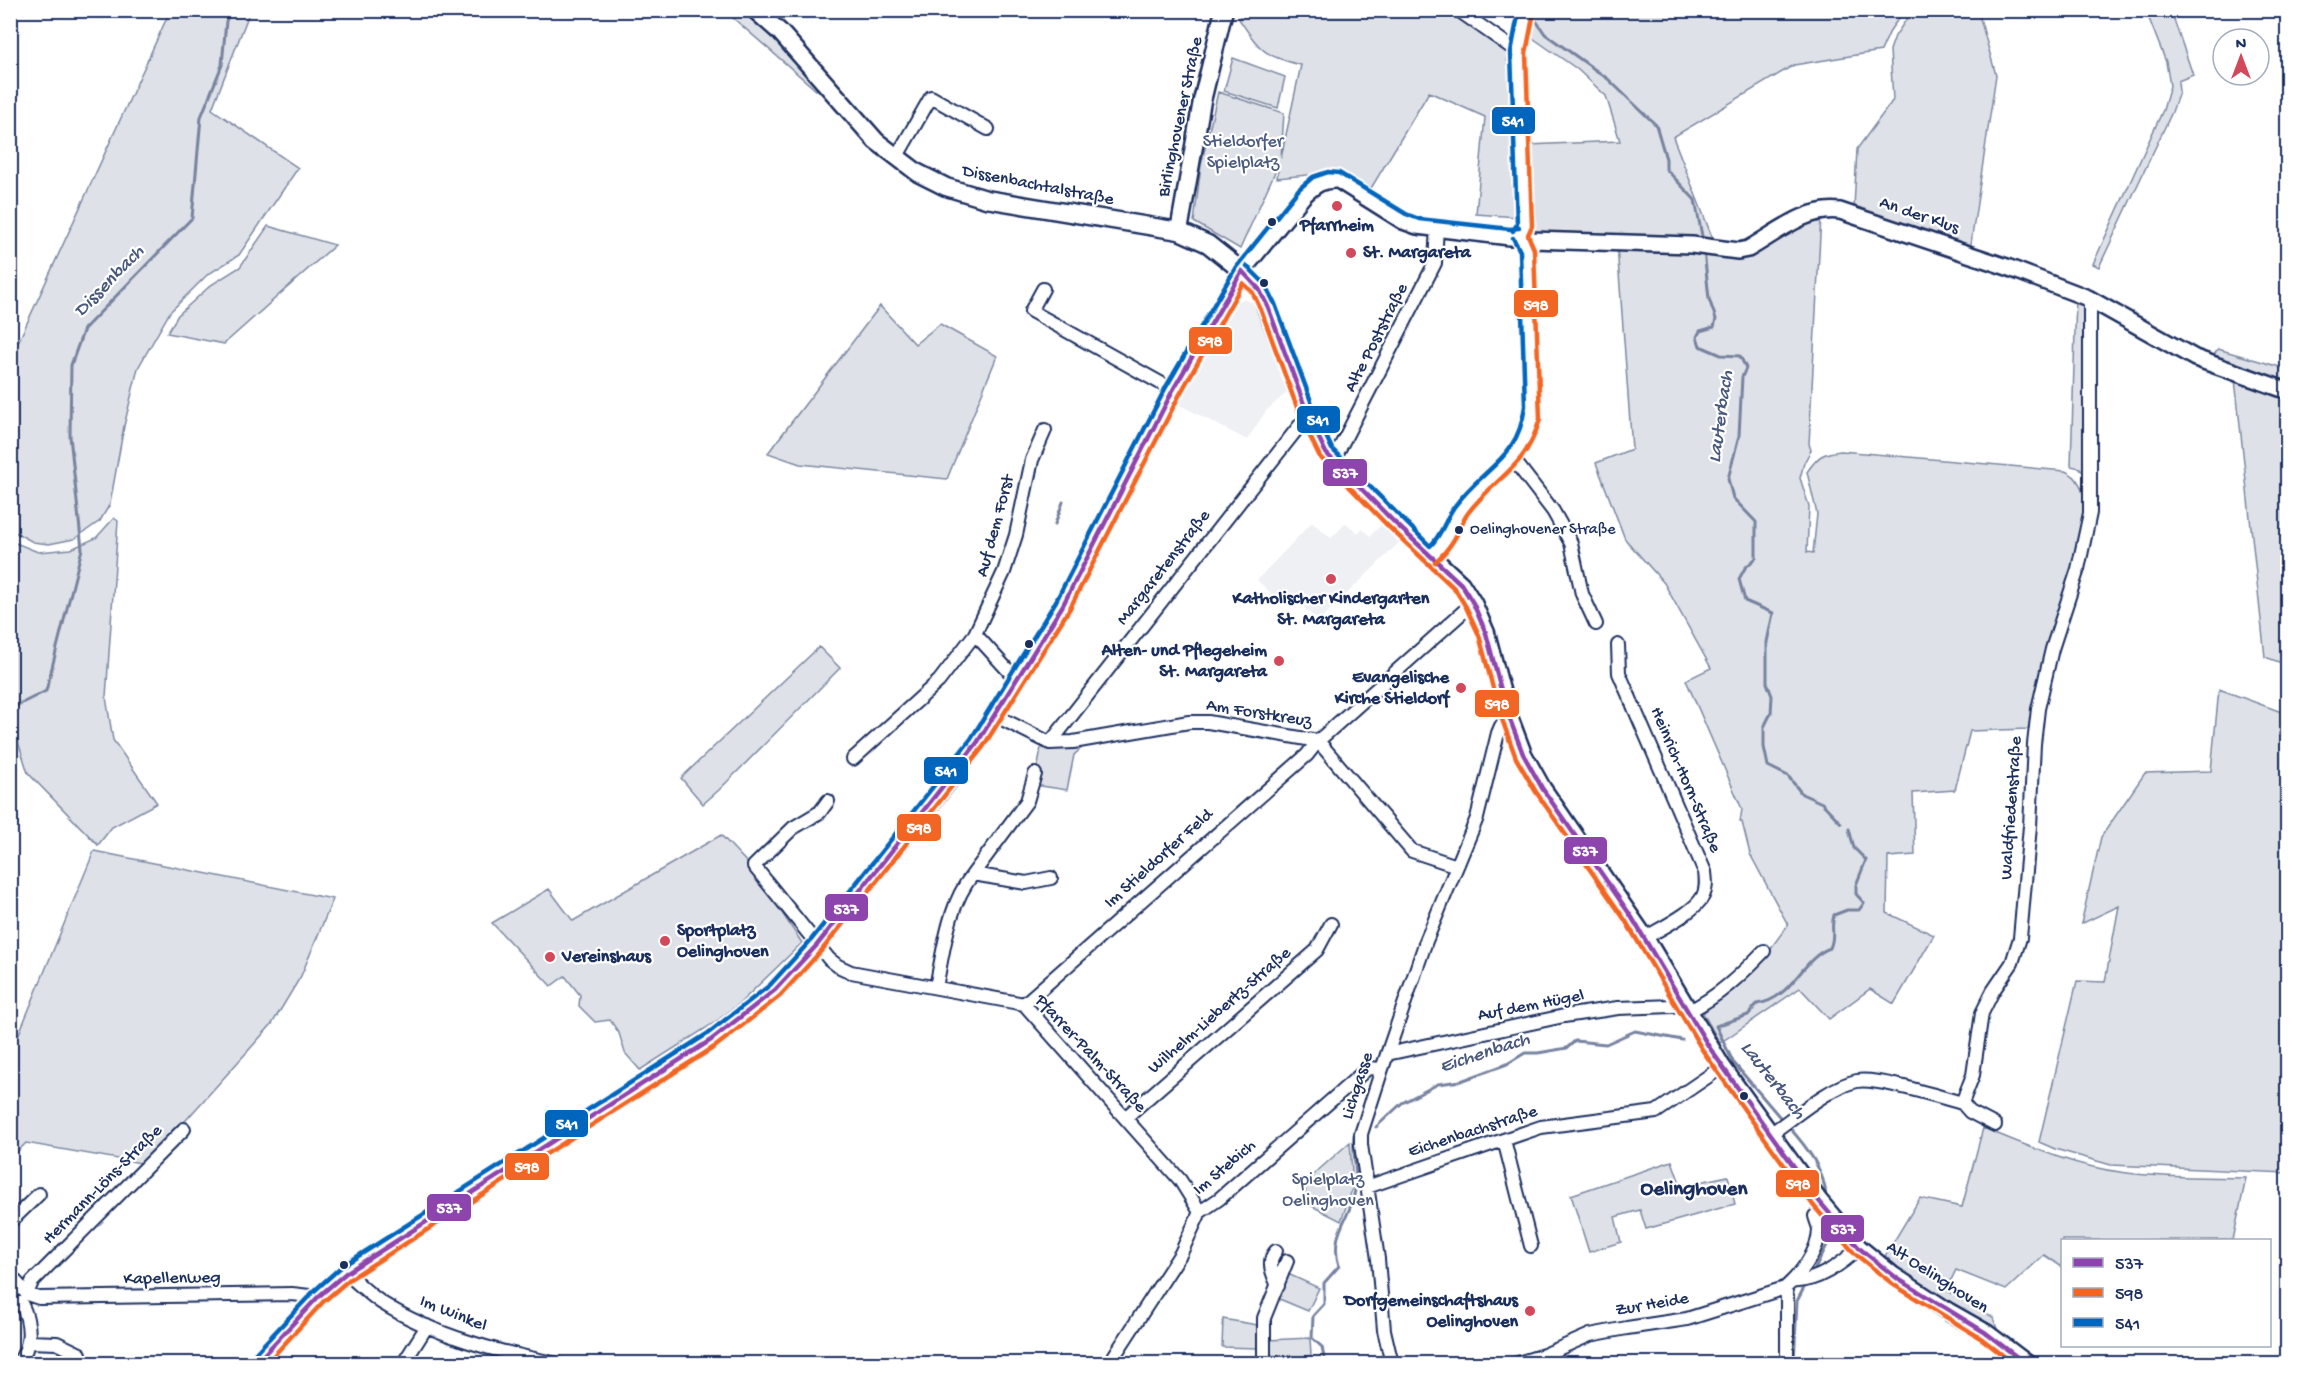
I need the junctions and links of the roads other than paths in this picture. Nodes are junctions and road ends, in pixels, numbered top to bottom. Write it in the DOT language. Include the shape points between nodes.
graph roads {
  1 [pos="755,10"];
  2 [pos="1224,10"];
  3 [pos="1458,10"];
  4 [pos="1527,10"];
  5 [pos="1518,52"];
  6 [pos="988,129"];
  7 [pos="896,158"];
  8 [pos="1437,226"];
  9 [pos="1179,231"];
  10 [pos="1520,235"];
  11 [pos="1242,271"];
  12 [pos="1044,289"];
  13 [pos="2090,300"];
  14 [pos="1173,390"];
  15 [pos="2288,391"];
  16 [pos="1308,415"];
  17 [pos="1046,430"];
  18 [pos="1513,459"];
  19 [pos="1333,461"];
  20 [pos="1430,557"];
  21 [pos="1473,603"];
  22 [pos="1596,624"];
  23 [pos="975,634"];
  24 [pos="1618,645"];
  25 [pos="1016,679"];
  26 [pos="994,715"];
  27 [pos="1510,722"];
  28 [pos="1318,741"];
  29 [pos="1050,743"];
  30 [pos="853,759"];
  31 [pos="1035,774"];
  32 [pos="828,801"];
  33 [pos="1457,866"];
  34 [pos="973,873"];
  35 [pos="1051,878"];
  36 [pos="1331,924"];
  37 [pos="1645,938"];
  38 [pos="817,945"];
  39 [pos="1764,951"];
  40 [pos="936,987"];
  41 [pos="1024,1004"];
  42 [pos="1686,1006"];
  43 [pos="1387,1054"];
  44 [pos="1722,1067"];
  45 [pos="1382,1069"];
  46 [pos="1962,1103"];
  47 [pos="1125,1118"];
  48 [pos="1995,1125"];
  49 [pos="1779,1127"];
  50 [pos="184,1129"];
  51 [pos="1504,1140"];
  52 [pos="1366,1187"];
  53 [pos="39,1194"];
  54 [pos="1817,1208"];
  55 [pos="1200,1212"];
  56 [pos="10,1222"];
  57 [pos="1531,1246"];
  58 [pos="1859,1248"];
  59 [pos="1276,1251"];
  60 [pos="1287,1261"];
  61 [pos="346,1273"];
  62 [pos="10,1275"];
  63 [pos="1794,1284"];
  64 [pos="1278,1286"];
  65 [pos="318,1297"];
  66 [pos="20,1300"];
  67 [pos="427,1326"];
  68 [pos="29,1342"];
  69 [pos="1545,1359"];
  70 [pos="256,1363"];
  71 [pos="17,1364"];
  72 [pos="82,1364"];
  73 [pos="403,1364"];
  74 [pos="558,1364"];
  75 [pos="1109,1364"];
  76 [pos="1264,1364"];
  77 [pos="1392,1364"];
  78 [pos="1515,1364"];
  79 [pos="1787,1364"];
  80 [pos="2027,1364"];
  1 -- 7 [label="main road, Dissenbachtalstraße"];
  2 -- 9 [label="main road, Birlinghovener Straße" via="1202,101"];
  3 -- 5 [label="street"];
  4 -- 5 [label="street"];
  5 -- 10 [label="street" via="1526,226"];
  6 -- 7 [label="street" via="931,97"];
  7 -- 9 [label="main road, Dissenbachtalstraße" via="946,187 986,199"];
  8 -- 10 [label="street, An der Klus" via="1510,237"];
  8 -- 11 [label="street, An der Klus" via="1403,221 1338,180 1329,179 1316,183 1291,209"];
  8 -- 19 [label="street, Alte Poststraße" via="1435,263"];
  9 -- 11 [label="main road" via="1208,244"];
  10 -- 13 [label="street, An der Klus" via="1533,240 1692,245 1738,251 1804,217 1832,210 1854,214 2007,267"];
  10 -- 18 [label="street" via="1527,249 1533,412 1530,431"];
  11 -- 14 [label="main road"];
  11 -- 16 [label="main road" via="1259,289 1268,307"];
  12 -- 14 [label="street" via="1031,312"];
  13 -- 15 [label="street, An der Klus" via="2195,358"];
  13 -- 46 [label="street, Waldfriedenstraße" via="2088,523 2038,709 2020,938 2012,963 1982,1013 1973,1075"];
  14 -- 25 [label="main road" via="1068,596"];
  16 -- 19 [label="main road" via="1321,446"];
  16 -- 29 [label="street, Margaretenstraße"];
  17 -- 23 [label="street, Auf dem Forst" via="1032,460 1004,572"];
  18 -- 20 [label="street" via="1473,495 1445,541"];
  18 -- 22 [label="street" via="1553,511 1571,543 1582,594"];
  19 -- 20 [label="main road"];
  20 -- 21 [label="main road" via="1461,584"];
  21 -- 27 [label="main road"];
  21 -- 28 [label="street, Am Forstkreuz"];
  23 -- 25 [label="street"];
  23 -- 30 [label="street, Auf dem Forst" via="939,681"];
  24 -- 37 [label="street, Heinrich-Horn-Straße" via="1619,674 1705,872 1704,895 1697,905"];
  25 -- 26 [label="main road"];
  26 -- 29 [label="street"];
  26 -- 38 [label="main road" via="956,772"];
  27 -- 33 [label="street, Lichgasse" via="1501,726 1498,733 1477,818"];
  27 -- 37 [label="main road" via="1522,754 1542,788"];
  28 -- 29 [label="street, Am Forstkreuz" via="1189,722"];
  28 -- 33 [label="street" via="1412,851"];
  28 -- 41 [label="street, Im Stieldorfer Feld" via="1307,755"];
  31 -- 34 [label="street" via="1027,801"];
  32 -- 38 [label="street, Pfarrer-Palm-Straße" via="754,866"];
  33 -- 43 [label="street, Lichgasse" via="1426,940"];
  34 -- 35 [label="street" via="1026,883"];
  34 -- 40 [label="street" via="953,909"];
  36 -- 47 [label="street, Wilhelm-Liebertz-Straße" via="1317,950"];
  37 -- 42 [label="main road"];
  38 -- 40 [label="street, Pfarrer-Palm-Straße" via="838,966 851,972"];
  38 -- 61 [label="main road" via="775,990 711,1040"];
  39 -- 42 [label="street, Auf dem Hügel" via="1703,1004"];
  40 -- 41 [label="street, Pfarrer-Palm-Straße"];
  41 -- 47 [label="street, Pfarrer-Palm-Straße"];
  42 -- 43 [label="street, Auf dem Hügel" via="1618,1008 1563,1016"];
  42 -- 44 [label="main road, Alt Oelinghoven"];
  43 -- 45 [label="street, Lichgasse"];
  44 -- 49 [label="main road, Alt Oelinghoven"];
  44 -- 51 [label="street, Eichenbachstraße" via="1656,1112 1541,1127"];
  45 -- 52 [label="street, Lichgasse" via="1361,1134"];
  45 -- 55 [label="street, Im Stebich" via="1368,1068"];
  46 -- 48 [label="street" via="1970,1112"];
  46 -- 49 [label="street" via="1860,1080 1821,1098"];
  47 -- 55 [label="street, Pfarrer-Palm-Straße" via="1180,1180"];
  49 -- 54 [label="main road, Alt Oelinghoven"];
  50 -- 66 [label="street, Hermann-Löns-Straße" via="32,1282"];
  51 -- 52 [label="street, Eichenbachstraße"];
  51 -- 57 [label="street"];
  52 -- 77 [label="street, Lichgasse"];
  53 -- 56 [label="street"];
  54 -- 58 [label="main road, Alt Oelinghoven"];
  54 -- 63 [label="street" via="1816,1246"];
  55 -- 75 [label="street, Im Stebich" via="1181,1252"];
  58 -- 63 [label="street, Zur Heide" via="1819,1275"];
  58 -- 80 [label="main road, Alt Oelinghoven" via="1898,1280 1986,1333"];
  59 -- 64 [label="street" via="1270,1267"];
  60 -- 64 [label="street"];
  61 -- 65 [label="main road"];
  61 -- 67 [label="street, Im Winkel" via="382,1303"];
  62 -- 66 [label="street"];
  63 -- 69 [label="street, Zur Heide" via="1687,1319 1590,1335"];
  63 -- 79 [label="street" via="1787,1297"];
  64 -- 76 [label="street" via="1264,1318"];
  65 -- 66 [label="street, Kapellenweg" via="292,1294"];
  65 -- 70 [label="main road"];
  66 -- 68 [label="street" via="27,1315"];
  67 -- 73 [label="street"];
  67 -- 74 [label="street, Im Winkel" via="481,1346"];
  68 -- 71 [label="street"];
  68 -- 72 [label="street" via="57,1343 80,1354"];
  69 -- 78 [label="street, Zur Heide"];
}
